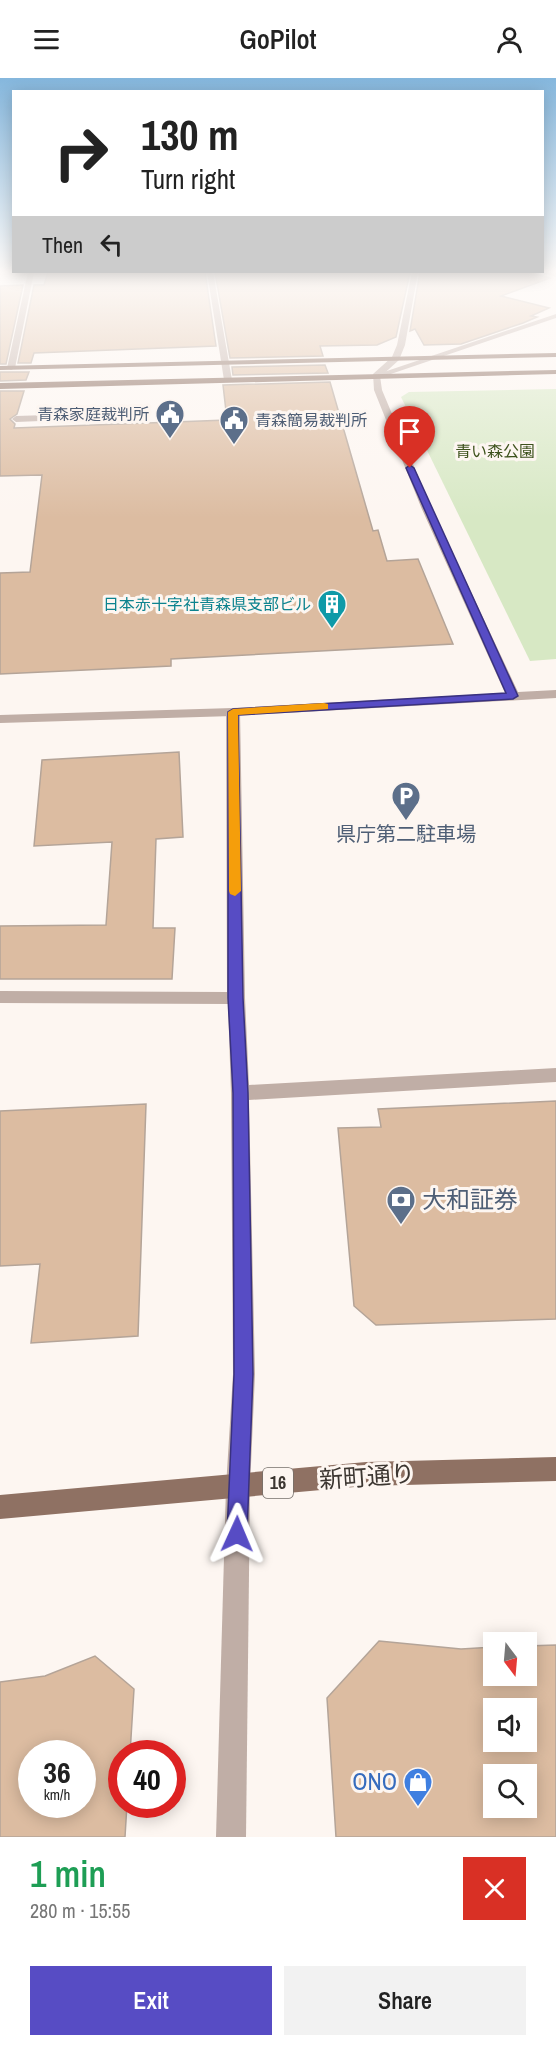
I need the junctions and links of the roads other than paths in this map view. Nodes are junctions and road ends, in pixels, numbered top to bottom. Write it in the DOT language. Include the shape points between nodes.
graph roads {
  1 [pos="14,353"];
  2 [pos="222,353"];
  3 [pos="398,353"];
  4 [pos="451,353"];
  5 [pos="556,355"];
  6 [pos="396,358"];
  7 [pos="437,358"];
  8 [pos="224,363"];
  9 [pos="0,368"];
  10 [pos="11,368"];
  11 [pos="556,372"];
  12 [pos="376,376"];
  13 [pos="228,380"];
  14 [pos="0,386"];
  15 [pos="111,417"];
  16 [pos="16,419"];
  17 [pos="556,693"];
  18 [pos="513,696"];
  19 [pos="233,712"];
  20 [pos="0,719"];
  21 [pos="0,997"];
  22 [pos="236,998"];
  23 [pos="556,1074"];
  24 [pos="240,1093"];
  25 [pos="556,1469"];
  26 [pos="238,1487"];
  27 [pos="0,1507"];
  28 [pos="231,1837"];
  1 -- 10 [label="street"];
  2 -- 8 [label="street"];
  3 -- 6 [label="street"];
  4 -- 7 [label="street"];
  5 -- 7 [label="highway"];
  6 -- 7 [label="highway"];
  6 -- 8 [label="highway"];
  6 -- 12 [label="street"];
  7 -- 12 [label="street"];
  8 -- 10 [label="highway"];
  8 -- 13 [label="street"];
  9 -- 10 [label="highway"];
  11 -- 12 [label="highway"];
  12 -- 13 [label="highway"];
  12 -- 18 [label="street" via="378,390 426,507"];
  13 -- 14 [label="highway"];
  15 -- 16 [label="street"];
  17 -- 18 [label="street"];
  18 -- 19 [label="street"];
  19 -- 20 [label="street"];
  19 -- 22 [label="street"];
  21 -- 22 [label="street"];
  22 -- 24 [label="street"];
  23 -- 24 [label="street"];
  24 -- 26 [label="street" via="244,1374"];
  25 -- 26 [label="main road, 新町通り / 16" via="366,1474"];
  26 -- 27 [label="main road, 新町通り / 16"];
  26 -- 28 [label="street"];
}
